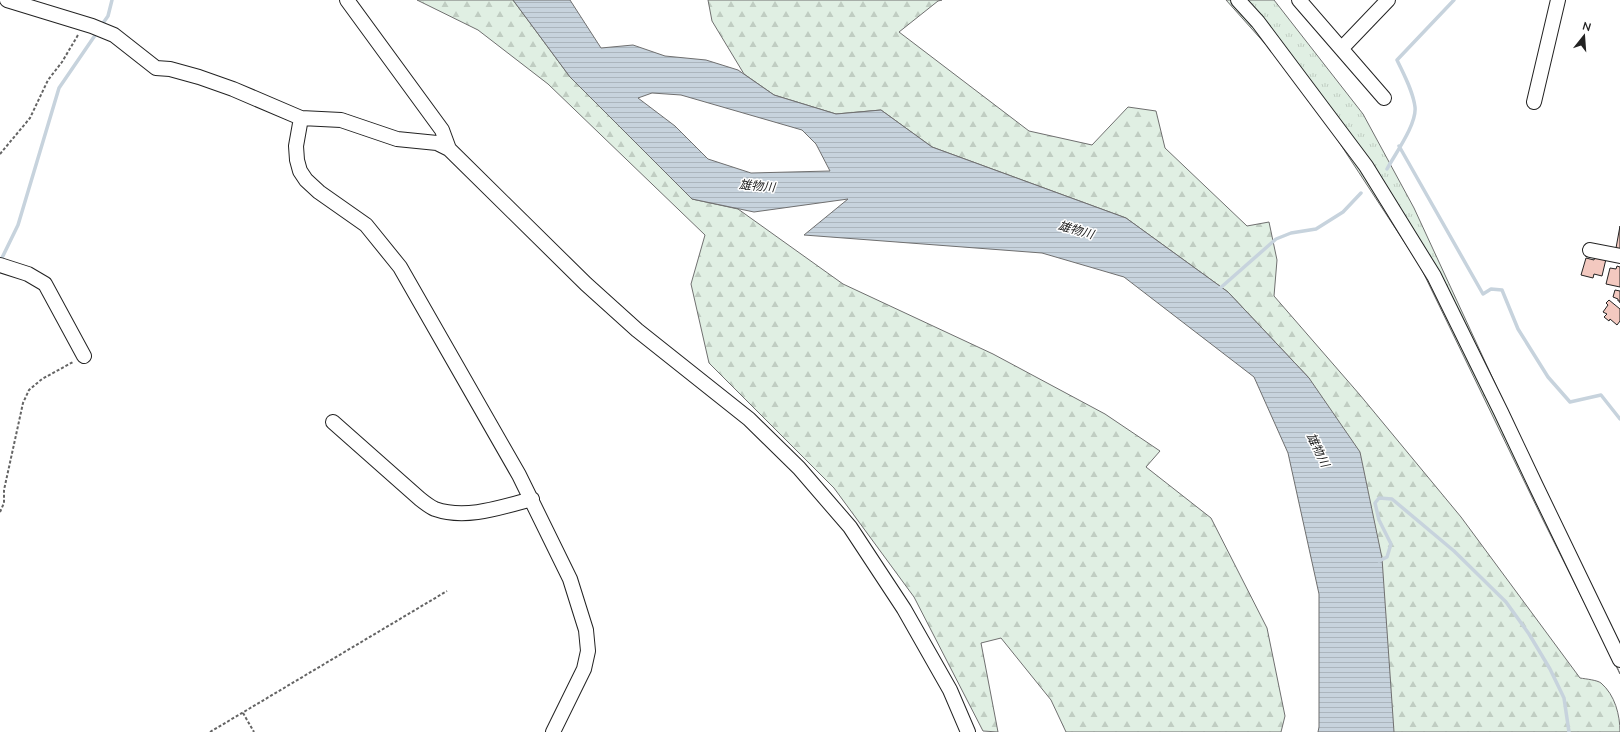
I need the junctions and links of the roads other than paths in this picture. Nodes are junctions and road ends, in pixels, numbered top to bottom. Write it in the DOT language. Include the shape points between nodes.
graph roads {
  1 [pos="7,0"];
  2 [pos="347,0"];
  3 [pos="1238,0"];
  4 [pos="1299,0"];
  5 [pos="1388,0"];
  6 [pos="1558,0"];
  7 [pos="1342,48"];
  8 [pos="1384,98"];
  9 [pos="1534,102"];
  10 [pos="301,118"];
  11 [pos="449,149"];
  12 [pos="1590,250"];
  13 [pos="1620,256"];
  14 [pos="3,266"];
  15 [pos="84,356"];
  16 [pos="334,422"];
  17 [pos="532,500"];
  18 [pos="1620,660"];
  19 [pos="553,732"];
  20 [pos="968,732"];
  1 -- 10 [label="street" via="114,35 156,68 170,69 219,84"];
  2 -- 11 [label="street" via="442,130"];
  3 -- 18 [label="street" via="1263,28 1366,166 1417,246 1461,329"];
  4 -- 7 [label="street"];
  5 -- 7 [label="street"];
  6 -- 9 [label="street"];
  7 -- 8 [label="street"];
  10 -- 11 [label="street" via="341,120 397,139 437,143"];
  10 -- 17 [label="street" via="296,146 300,171 319,192 366,225 400,267"];
  11 -- 20 [label="street" via="586,284 637,330 749,419 799,468 850,527 904,609 950,690"];
  12 -- 13 [label="street"];
  14 -- 15 [label="street" via="28,274 45,284"];
  16 -- 17 [label="street" via="420,499 436,509 475,512"];
  17 -- 19 [label="street" via="570,579 586,630 588,652 584,669"];
}
